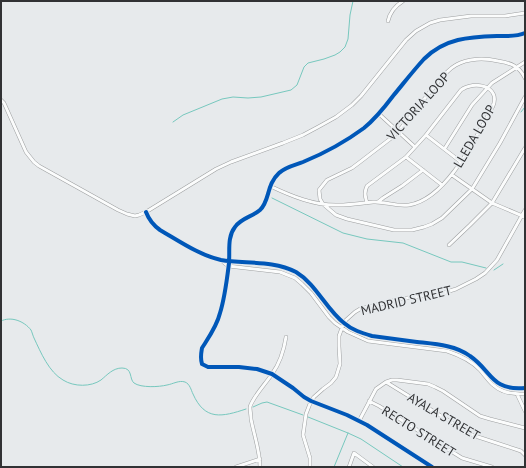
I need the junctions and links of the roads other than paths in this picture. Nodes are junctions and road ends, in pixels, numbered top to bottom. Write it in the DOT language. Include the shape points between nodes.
graph roads {
  1 [pos="403,1"];
  2 [pos="525,13"];
  3 [pos="388,21"];
  4 [pos="525,33"];
  5 [pos="525,62"];
  6 [pos="518,67"];
  7 [pos="525,78"];
  8 [pos="488,88"];
  9 [pos="525,97"];
  10 [pos="1,100"];
  11 [pos="379,114"];
  12 [pos="398,132"];
  13 [pos="426,135"];
  14 [pos="414,147"];
  15 [pos="444,148"];
  16 [pos="525,148"];
  17 [pos="406,157"];
  18 [pos="461,162"];
  19 [pos="423,170"];
  20 [pos="452,175"];
  21 [pos="442,185"];
  22 [pos="270,186"];
  23 [pos="472,189"];
  24 [pos="367,202"];
  25 [pos="378,202"];
  26 [pos="492,203"];
  27 [pos="323,204"];
  28 [pos="525,210"];
  29 [pos="146,212"];
  30 [pos="523,217"];
  31 [pos="449,244"];
  32 [pos="220,260"];
  33 [pos="229,261"];
  34 [pos="228,266"];
  35 [pos="344,323"];
  36 [pos="342,328"];
  37 [pos="286,337"];
  38 [pos="272,374"];
  39 [pos="386,382"];
  40 [pos="525,388"];
  41 [pos="517,394"];
  42 [pos="525,394"];
  43 [pos="311,401"];
  44 [pos="369,402"];
  45 [pos="525,411"];
  46 [pos="359,421"];
  47 [pos="525,428"];
  48 [pos="525,455"];
  49 [pos="260,459"];
  50 [pos="236,467"];
  51 [pos="260,467"];
  52 [pos="310,467"];
  53 [pos="349,467"];
  54 [pos="372,467"];
  55 [pos="432,467"];
  56 [pos="490,467"];
  1 -- 3 [label="street" via="390,12"];
  2 -- 29 [label="street" via="472,16 430,23 406,40 361,96 336,117 303,135 216,169"];
  4 -- 11 [label="street" via="464,38 442,45 424,59"];
  5 -- 6 [label="street"];
  6 -- 7 [label="street"];
  6 -- 8 [label="street"];
  6 -- 12 [label="street, VICTORIA LOOP" via="486,59 466,60 456,65 438,81"];
  8 -- 13 [label="street, LLEDA LOOP" via="463,88"];
  8 -- 15 [label="street" via="472,105"];
  8 -- 18 [label="street, LLEDA LOOP" via="494,95 494,104"];
  9 -- 23 [label="street"];
  10 -- 29 [label="street" via="26,152 39,166 118,210 135,216"];
  11 -- 12 [label="street"];
  11 -- 22 [label="street" via="364,128 334,148 285,168"];
  12 -- 14 [label="street"];
  12 -- 27 [label="street, VICTORIA LOOP" via="352,168 327,180 319,190"];
  13 -- 14 [label="street, LLEDA LOOP"];
  13 -- 15 [label="street"];
  14 -- 17 [label="street, LLEDA LOOP"];
  15 -- 18 [label="street"];
  16 -- 26 [label="street"];
  17 -- 19 [label="street"];
  17 -- 24 [label="street, LLEDA LOOP" via="368,186 364,195"];
  18 -- 20 [label="street, LLEDA LOOP"];
  19 -- 21 [label="street"];
  19 -- 25 [label="street"];
  20 -- 21 [label="street, LLEDA LOOP"];
  20 -- 23 [label="street"];
  21 -- 25 [label="street, LLEDA LOOP" via="433,194 408,206"];
  22 -- 27 [label="street"];
  22 -- 33 [label="street" via="260,209 241,221 234,229 230,239"];
  23 -- 26 [label="street"];
  23 -- 27 [label="street" via="442,218 424,227 404,230 347,219 336,215"];
  24 -- 25 [label="street, LLEDA LOOP"];
  24 -- 27 [label="street, LLEDA LOOP" via="339,206"];
  26 -- 30 [label="street"];
  26 -- 31 [label="street"];
  28 -- 30 [label="street, MADRID STREET"];
  29 -- 32 [label="street" via="151,222 160,230"];
  30 -- 35 [label="street, MADRID STREET" via="497,260 476,279 456,290 400,299 360,309"];
  32 -- 33 [label="street"];
  32 -- 34 [label="street"];
  33 -- 34 [label="street"];
  33 -- 35 [label="street" via="275,265 294,271"];
  34 -- 36 [label="street" via="280,272 295,278"];
  34 -- 38 [label="street" via="220,314 202,348 202,364 257,369"];
  35 -- 36 [label="street, MADRID STREET"];
  35 -- 40 [label="street" via="372,336 461,350 479,363 499,384"];
  36 -- 41 [label="street" via="368,341 454,353 472,363 501,391"];
  36 -- 43 [label="street, MADRID STREET" via="338,342 340,364 336,377"];
  37 -- 38 [label="street" via="282,354"];
  38 -- 43 [label="street"];
  38 -- 49 [label="street" via="250,405"];
  39 -- 44 [label="street" via="376,389"];
  39 -- 47 [label="street" via="397,380 428,384 480,416"];
  39 -- 48 [label="street, AYALA STREET" via="472,435 521,451"];
  41 -- 42 [label="street"];
  41 -- 45 [label="street"];
  43 -- 46 [label="street"];
  43 -- 52 [label="street" via="303,435"];
  44 -- 46 [label="street"];
  44 -- 56 [label="street, RECTO STREET" via="462,458"];
  46 -- 55 [label="street"];
  49 -- 50 [label="street"];
  49 -- 51 [label="street"];
  53 -- 54 [label="street" via="354,453"];
}
